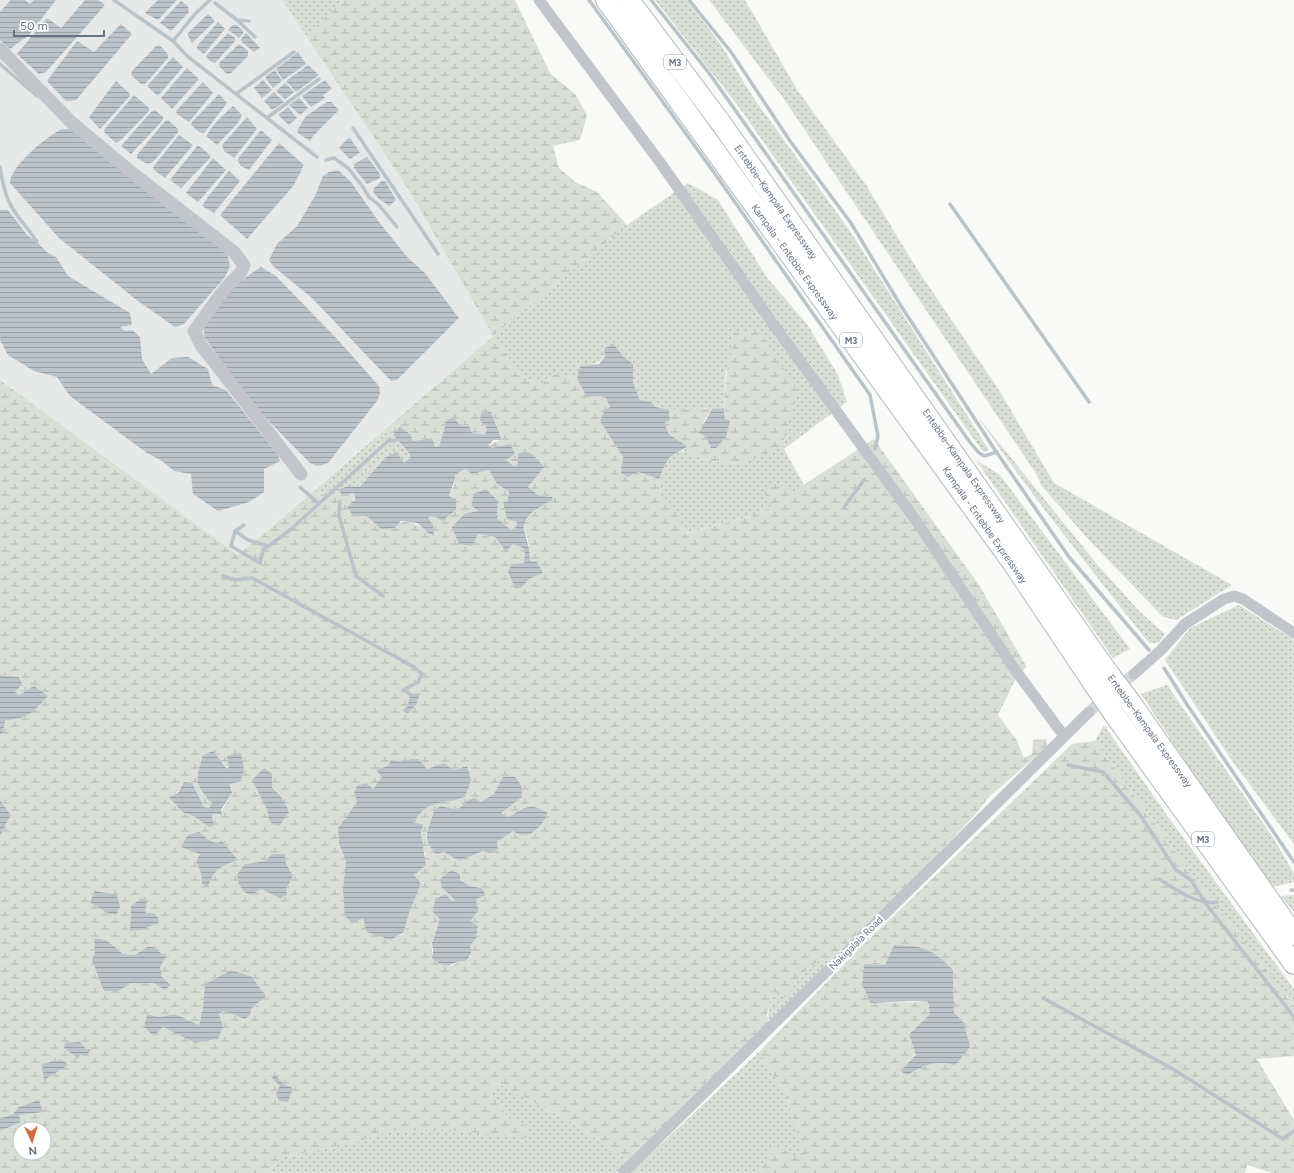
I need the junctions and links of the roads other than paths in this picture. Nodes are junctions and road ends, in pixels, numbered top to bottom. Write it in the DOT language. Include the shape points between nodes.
graph roads {
  1 [pos="539,0"];
  2 [pos="606,0"];
  3 [pos="629,0"];
  4 [pos="0,50"];
  5 [pos="301,474"];
  6 [pos="1294,632"];
  7 [pos="1134,674"];
  8 [pos="1101,678"];
  9 [pos="1088,712"];
  10 [pos="1064,736"];
  11 [pos="1294,935"];
  12 [pos="1294,964"];
  13 [pos="623,1173"];
  1 -- 10 [label="street" via="662,165 917,522 1013,667"];
  2 -- 8 [label="highway, Kampala - Entebbe Expressway / M3" via="1012,562"];
  3 -- 8 [label="highway, Entebbe–Kampala Expressway / M3" via="721,123"];
  4 -- 5 [label="street" via="71,122 234,252 244,265 194,331 201,345"];
  6 -- 7 [label="street" via="1243,599 1234,596 1224,599 1185,624"];
  8 -- 11 [label="highway, Entebbe–Kampala Expressway / M3, bridge" via="1131,703"];
  8 -- 12 [label="highway, Entebbe–Kampala Expressway / M3, bridge" via="1114,714"];
  9 -- 10 [label="street, Nakigalala Road"];
  10 -- 13 [label="street, Nakigalala Road"];
}
